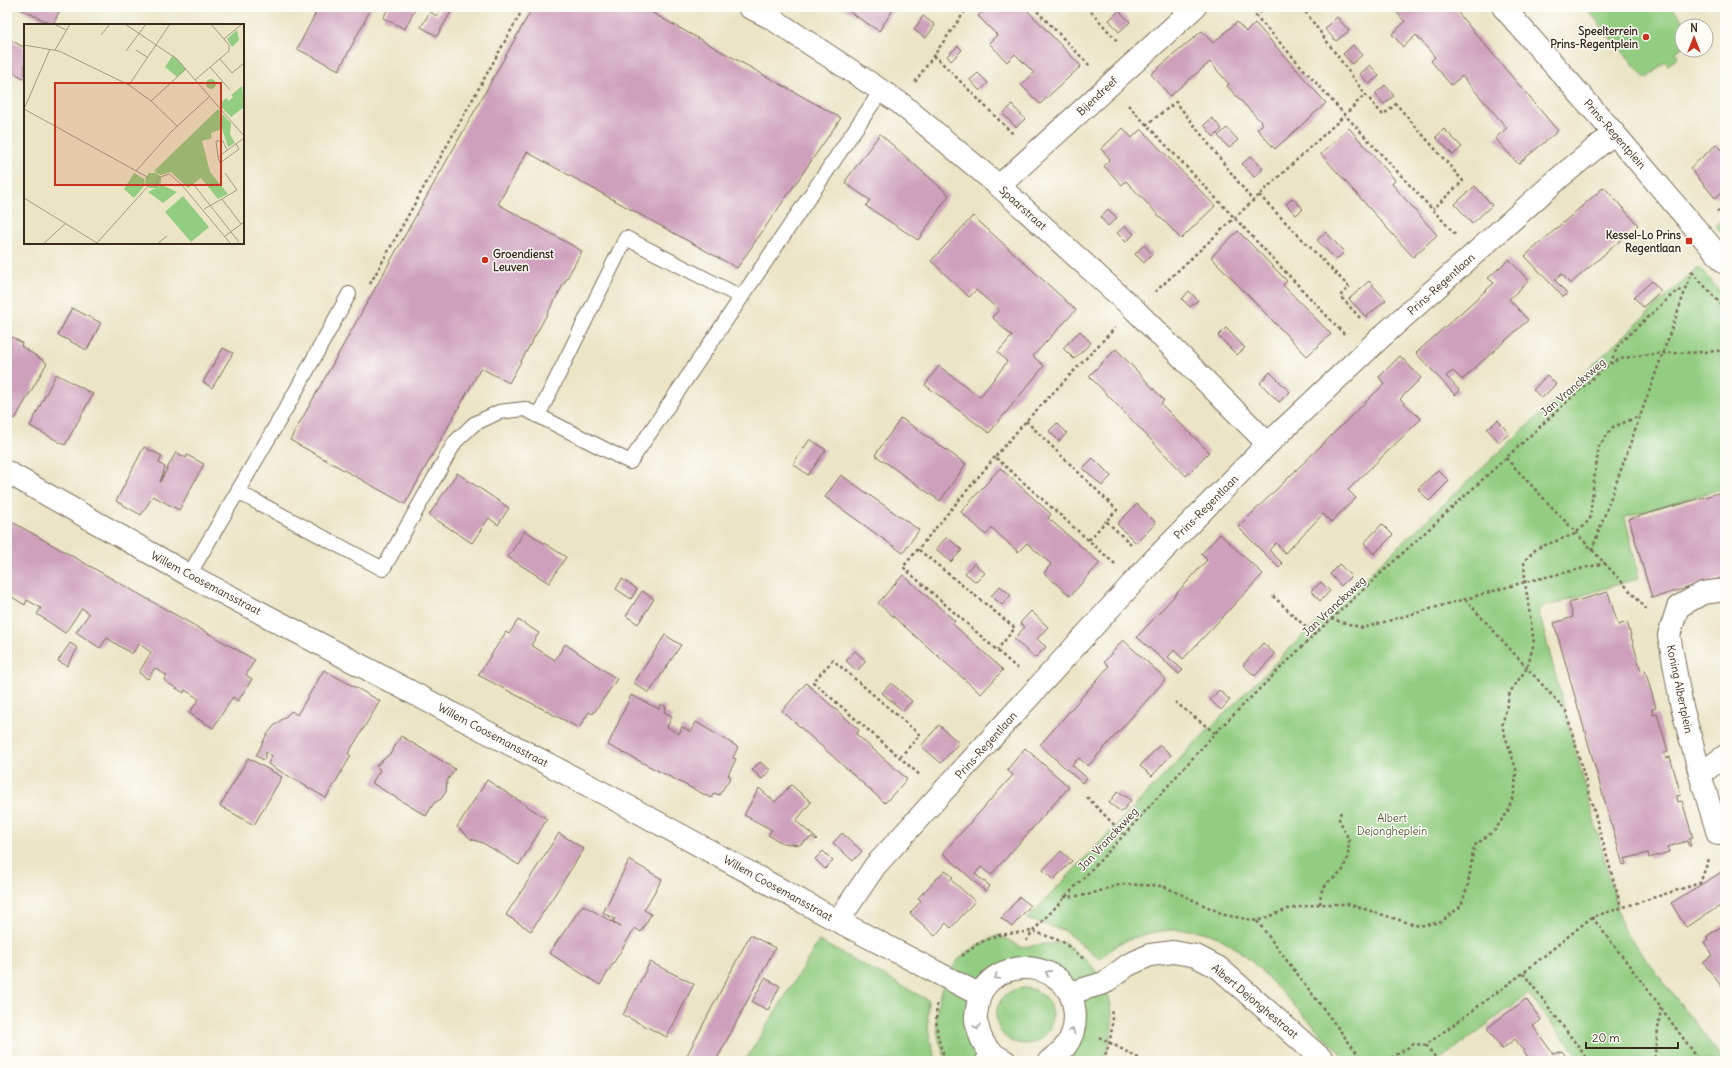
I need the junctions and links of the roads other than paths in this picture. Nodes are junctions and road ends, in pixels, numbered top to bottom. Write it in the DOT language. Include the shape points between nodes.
graph roads {
  1 [pos="748,7"];
  2 [pos="1195,7"];
  3 [pos="1502,7"];
  4 [pos="774,13"];
  5 [pos="881,91"];
  6 [pos="1614,133"];
  7 [pos="999,186"];
  8 [pos="1718,256"];
  9 [pos="348,294"];
  10 [pos="741,298"];
  11 [pos="538,416"];
  12 [pos="1268,444"];
  13 [pos="7,472"];
  14 [pos="238,492"];
  15 [pos="189,575"];
  16 [pos="1725,590"];
  17 [pos="1725,756"];
  18 [pos="1700,774"];
  19 [pos="1722,832"];
  20 [pos="838,921"];
  21 [pos="1070,993"];
  22 [pos="980,995"];
  23 [pos="995,1059"];
  24 [pos="1049,1061"];
  25 [pos="1324,1061"];
  1 -- 4 [label="street, Spaarstraat"];
  2 -- 7 [label="street, Bijendreef"];
  3 -- 6 [label="street, Prins-Regentplein"];
  4 -- 5 [label="street, Spaarstraat"];
  5 -- 7 [label="street, Spaarstraat" via="900,103"];
  5 -- 10 [label="lane"];
  6 -- 8 [label="street, Prins-Regentplein"];
  6 -- 12 [label="street, Prins-Regentlaan" via="1559,178"];
  7 -- 12 [label="street, Spaarstraat" via="1135,310"];
  9 -- 14 [label="lane"];
  10 -- 11 [label="lane" via="630,462"];
  10 -- 11 [label="lane" via="626,238"];
  11 -- 14 [label="lane" via="525,409 499,412 474,424 455,442 383,570"];
  12 -- 20 [label="street, Prins-Regentlaan" via="1152,563 875,866"];
  13 -- 15 [label="street, Willem Coosemansstraat"];
  14 -- 15 [label="lane"];
  15 -- 20 [label="street, Willem Coosemansstraat"];
  16 -- 18 [label="street, Koning Albertplein" via="1703,592 1678,607 1669,635 1681,703"];
  17 -- 18 [label="street"];
  18 -- 19 [label="street, Koning Albertplein"];
  20 -- 22 [label="street, Willem Coosemansstraat"];
  21 -- 22 [label="street, one-way" via="1059,979 1044,970 1019,968 1007,970 990,981"];
  24 -- 21 [label="street, one-way" via="1065,1047 1075,1027 1076,1012"];
  21 -- 25 [label="street, Albert Dejonghestraat" via="1104,983 1128,965 1150,955 1173,952 1196,956 1219,968"];
  22 -- 23 [label="street, one-way" via="975,1018 981,1040"];
}
